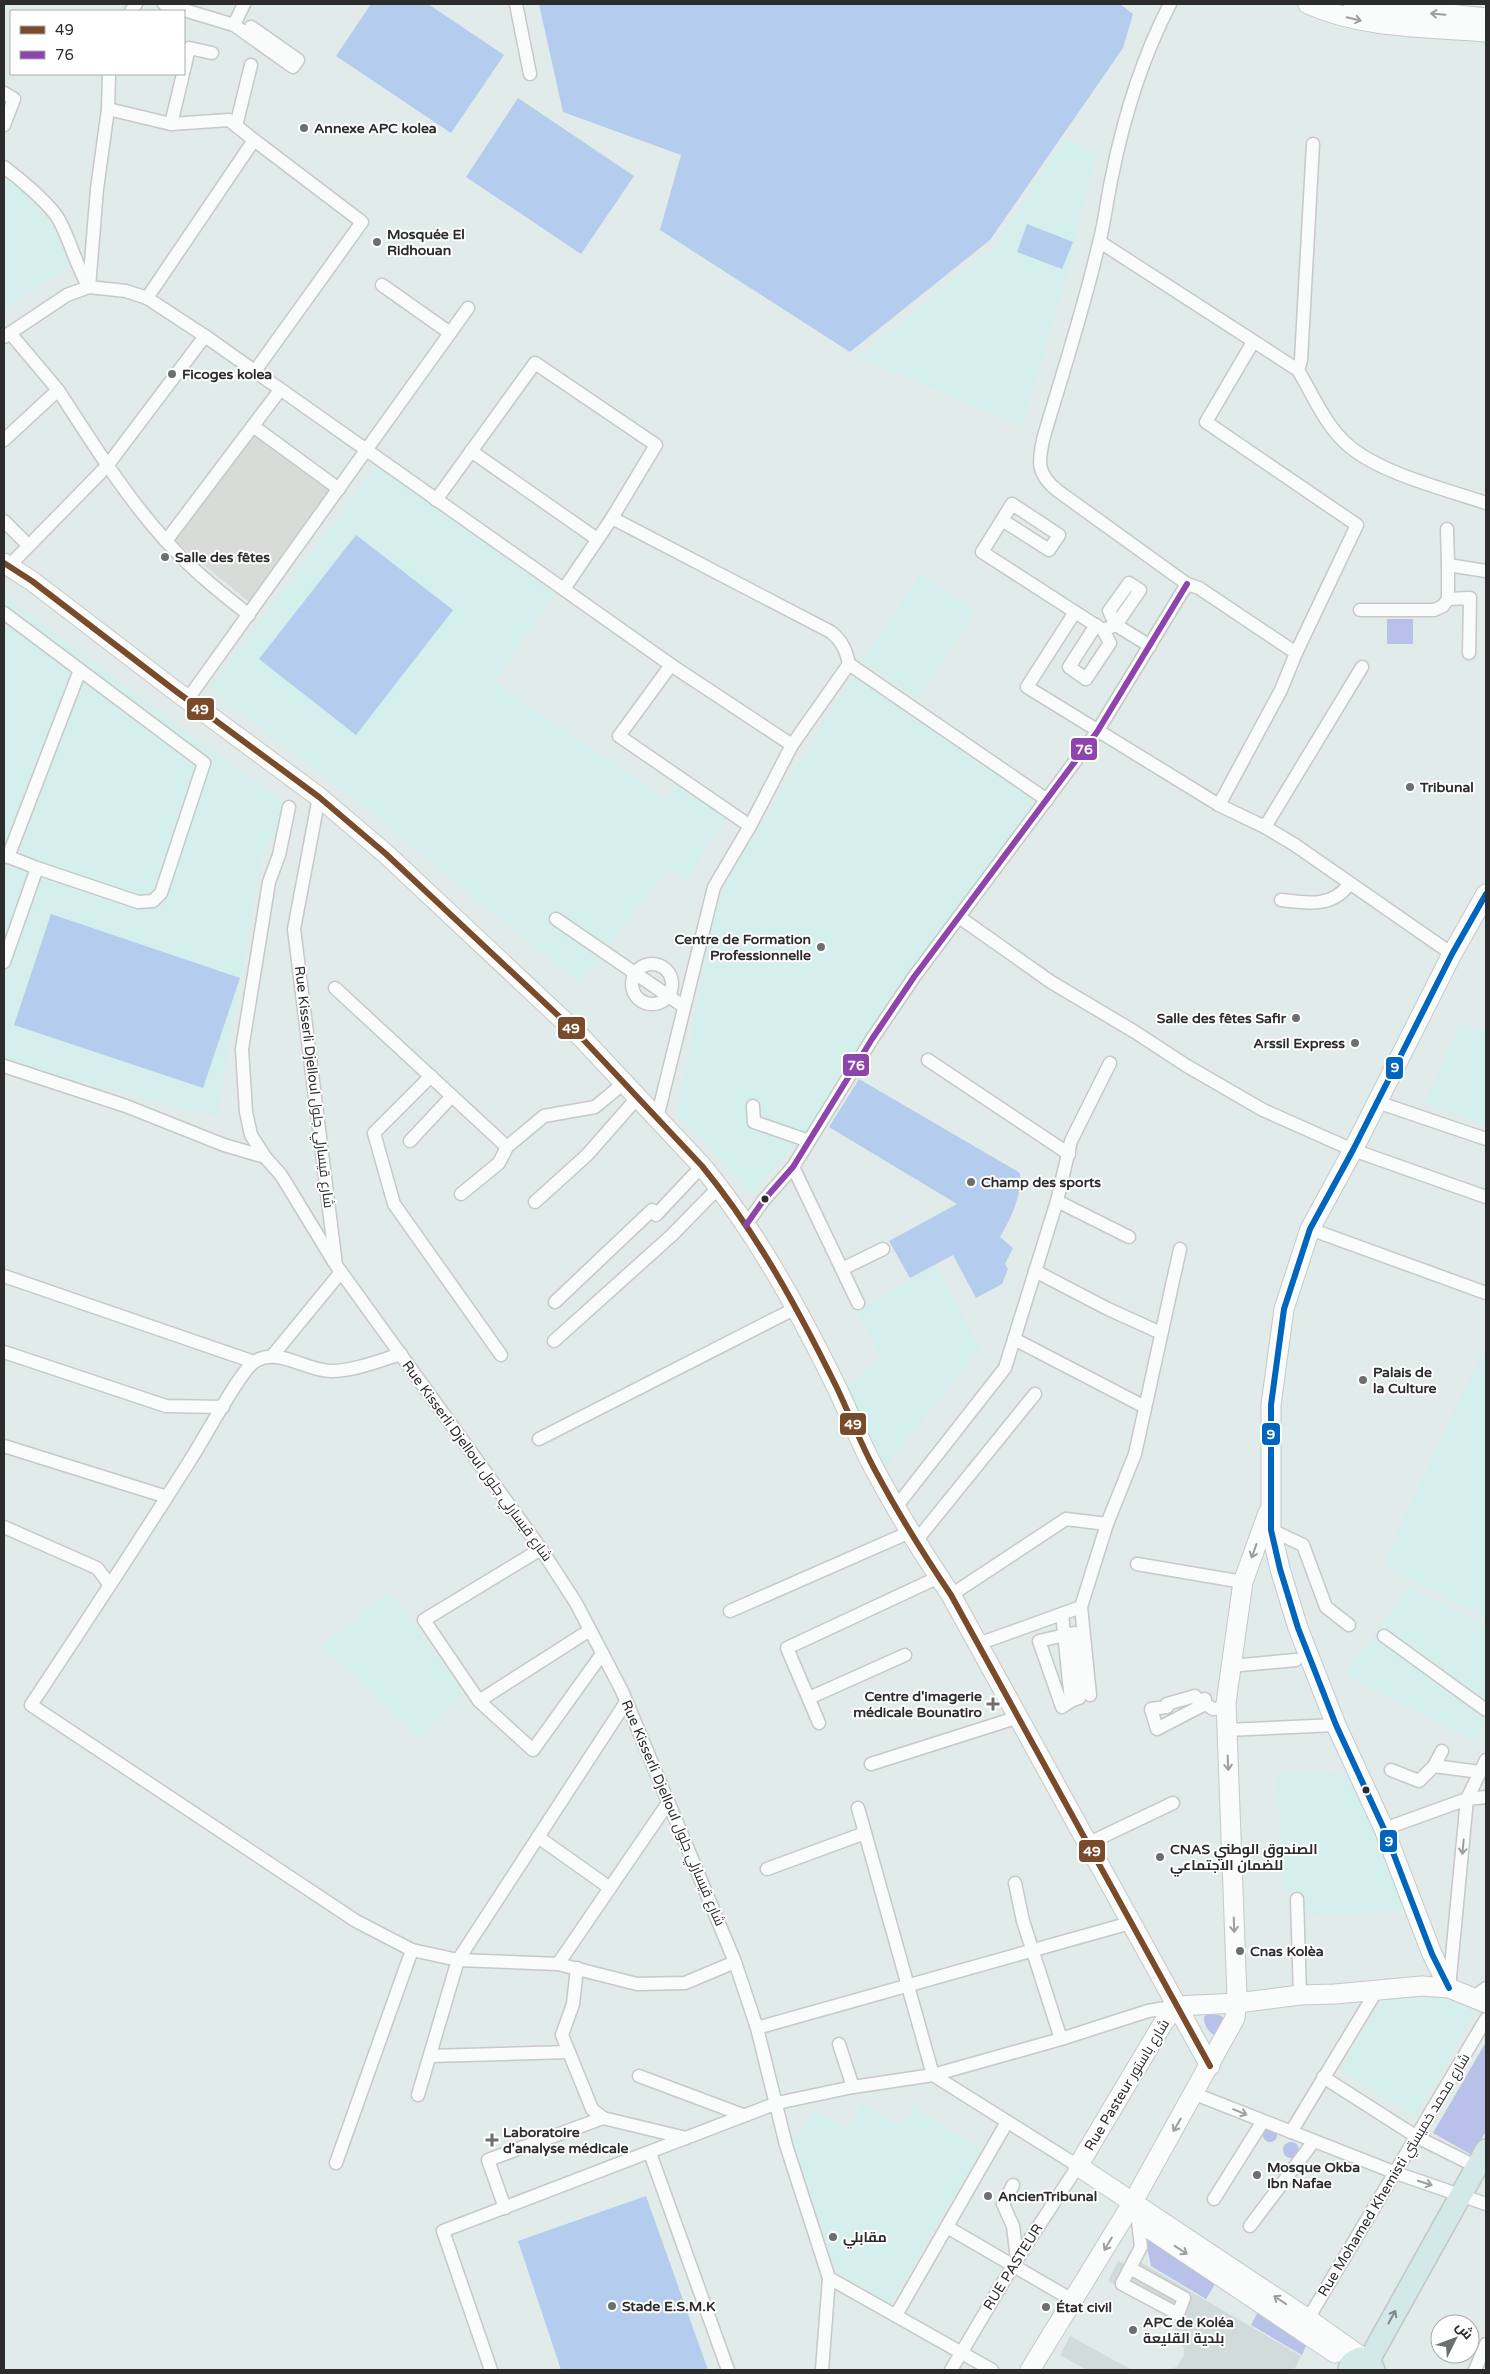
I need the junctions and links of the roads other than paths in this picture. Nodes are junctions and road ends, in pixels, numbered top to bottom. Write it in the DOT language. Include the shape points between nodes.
graph roads {
  1 [pos="164,4"];
  2 [pos="244,4"];
  3 [pos="516,4"];
  4 [pos="1170,4"];
  5 [pos="1308,4"];
  6 [pos="1353,4"];
  7 [pos="184,10"];
  8 [pos="185,10"];
  9 [pos="1486,18"];
  10 [pos="234,25"];
  11 [pos="1486,32"];
  12 [pos="247,34"];
  13 [pos="212,53"];
  14 [pos="185,64"];
  15 [pos="250,65"];
  16 [pos="530,74"];
  17 [pos="109,75"];
  18 [pos="182,75"];
  19 [pos="4,93"];
  20 [pos="108,109"];
  21 [pos="172,124"];
  22 [pos="4,125"];
  23 [pos="236,126"];
  24 [pos="254,140"];
  25 [pos="1313,144"];
  26 [pos="4,167"];
  27 [pos="1100,242"];
  28 [pos="382,285"];
  29 [pos="89,287"];
  30 [pos="147,298"];
  31 [pos="468,308"];
  32 [pos="450,333"];
  33 [pos="7,335"];
  34 [pos="205,336"];
  35 [pos="1253,342"];
  36 [pos="1298,370"];
  37 [pos="255,371"];
  38 [pos="58,390"];
  39 [pos="280,390"];
  40 [pos="253,426"];
  41 [pos="4,440"];
  42 [pos="366,450"];
  43 [pos="471,451"];
  44 [pos="107,466"];
  45 [pos="339,489"];
  46 [pos="436,500"];
  47 [pos="1486,503"];
  48 [pos="612,518"];
  49 [pos="1002,520"];
  50 [pos="4,521"];
  51 [pos="1447,529"];
  52 [pos="597,539"];
  53 [pos="166,541"];
  54 [pos="28,545"];
  55 [pos="6,565"];
  56 [pos="1448,565"];
  57 [pos="1486,571"];
  58 [pos="1187,584"];
  59 [pos="564,589"];
  60 [pos="1448,599"];
  61 [pos="1360,610"];
  62 [pos="1075,612"];
  63 [pos="4,613"];
  64 [pos="250,615"];
  65 [pos="1150,646"];
  66 [pos="1296,652"];
  67 [pos="1469,653"];
  68 [pos="849,664"];
  69 [pos="671,665"];
  70 [pos="1362,668"];
  71 [pos="80,670"];
  72 [pos="187,700"];
  73 [pos="1097,732"];
  74 [pos="792,745"];
  75 [pos="319,797"];
  76 [pos="1047,800"];
  77 [pos="1219,805"];
  78 [pos="289,807"];
  79 [pos="750,826"];
  80 [pos="1265,827"];
  81 [pos="6,856"];
  82 [pos="37,868"];
  83 [pos="1349,884"];
  84 [pos="1486,894"];
  85 [pos="1281,900"];
  86 [pos="959,917"];
  87 [pos="556,918"];
  88 [pos="1452,954"];
  89 [pos="4,962"];
  90 [pos="635,973"];
  91 [pos="335,988"];
  92 [pos="668,996"];
  93 [pos="683,1006"];
  94 [pos="928,1060"];
  95 [pos="1110,1063"];
  96 [pos="4,1066"];
  97 [pos="431,1076"];
  98 [pos="624,1082"];
  99 [pos="452,1096"];
  100 [pos="638,1097"];
  101 [pos="1377,1102"];
  102 [pos="753,1106"];
  103 [pos="657,1118"];
  104 [pos="1486,1139"];
  105 [pos="410,1141"];
  106 [pos="809,1141"];
  107 [pos="507,1147"];
  108 [pos="1353,1150"];
  109 [pos="1069,1154"];
  110 [pos="265,1158"];
  111 [pos="702,1166"];
  112 [pos="793,1167"];
  113 [pos="719,1187"];
  114 [pos="461,1194"];
  115 [pos="1486,1197"];
  116 [pos="1056,1201"];
  117 [pos="535,1202"];
  118 [pos="746,1225"];
  119 [pos="1310,1228"];
  120 [pos="1129,1236"];
  121 [pos="883,1249"];
  122 [pos="1180,1249"];
  123 [pos="339,1268"];
  124 [pos="842,1269"];
  125 [pos="1035,1271"];
  126 [pos="4,1276"];
  127 [pos="1486,1293"];
  128 [pos="555,1302"];
  129 [pos="858,1303"];
  130 [pos="796,1308"];
  131 [pos="1161,1333"];
  132 [pos="1014,1339"];
  133 [pos="554,1341"];
  134 [pos="4,1352"];
  135 [pos="401,1354"];
  136 [pos="273,1355"];
  137 [pos="501,1355"];
  138 [pos="254,1362"];
  139 [pos="1035,1394"];
  140 [pos="223,1407"];
  141 [pos="1145,1407"];
  142 [pos="539,1439"];
  143 [pos="4,1446"];
  144 [pos="167,1497"];
  145 [pos="1271,1505"];
  146 [pos="896,1507"];
  147 [pos="1106,1524"];
  148 [pos="4,1527"];
  149 [pos="1272,1530"];
  150 [pos="913,1537"];
  151 [pos="541,1549"];
  152 [pos="1137,1564"];
  153 [pos="939,1577"];
  154 [pos="1243,1582"];
  155 [pos="110,1585"];
  156 [pos="951,1595"];
  157 [pos="1081,1607"];
  158 [pos="730,1611"];
  159 [pos="1062,1614"];
  160 [pos="1349,1625"];
  161 [pos="590,1630"];
  162 [pos="1065,1635"];
  163 [pos="1384,1636"];
  164 [pos="978,1644"];
  165 [pos="602,1654"];
  166 [pos="905,1656"];
  167 [pos="1296,1660"];
  168 [pos="1230,1666"];
  169 [pos="1090,1695"];
  170 [pos="809,1698"];
  171 [pos="479,1701"];
  172 [pos="626,1702"];
  173 [pos="1205,1704"];
  174 [pos="1226,1708"];
  175 [pos="1486,1710"];
  176 [pos="1019,1716"];
  177 [pos="819,1723"];
  178 [pos="1336,1726"];
  179 [pos="1226,1730"];
  180 [pos="1442,1751"];
  181 [pos="1486,1760"];
  182 [pos="871,1764"];
  183 [pos="1434,1766"];
  184 [pos="1391,1770"];
  185 [pos="1480,1772"];
  186 [pos="1486,1797"];
  187 [pos="1467,1799"];
  188 [pos="668,1803"];
  189 [pos="1173,1803"];
  190 [pos="858,1808"];
  191 [pos="1384,1830"];
  192 [pos="865,1833"];
  193 [pos="538,1837"];
  194 [pos="1087,1844"];
  195 [pos="767,1870"];
  196 [pos="1015,1883"];
  197 [pos="610,1888"];
  198 [pos="1297,1898"];
  199 [pos="1130,1923"];
  200 [pos="412,1950"];
  201 [pos="1032,1950"];
  202 [pos="458,1960"];
  203 [pos="735,1962"];
  204 [pos="558,1964"];
  205 [pos="577,1968"];
  206 [pos="907,1986"];
  207 [pos="1449,1988"];
  208 [pos="1378,1990"];
  209 [pos="1300,1995"];
  210 [pos="1482,1996"];
  211 [pos="1237,2003"];
  212 [pos="1177,2006"];
  213 [pos="1486,2019"];
  214 [pos="757,2028"];
  215 [pos="1061,2040"];
  216 [pos="839,2044"];
  217 [pos="569,2052"];
  218 [pos="430,2056"];
  219 [pos="1210,2066"];
  220 [pos="933,2075"];
  221 [pos="639,2076"];
  222 [pos="1323,2077"];
  223 [pos="853,2087"];
  224 [pos="1195,2094"];
  225 [pos="418,2095"];
  226 [pos="777,2103"];
  227 [pos="744,2116"];
  228 [pos="603,2118"];
  229 [pos="1263,2121"];
  230 [pos="1007,2122"];
  231 [pos="1291,2132"];
  232 [pos="1417,2137"];
  233 [pos="686,2138"];
  234 [pos="1314,2141"];
  235 [pos="650,2153"];
  236 [pos="1482,2159"];
  237 [pos="336,2163"];
  238 [pos="1078,2166"];
  239 [pos="1396,2173"];
  240 [pos="1013,2185"];
  241 [pos="1462,2195"];
  242 [pos="1214,2199"];
  243 [pos="1486,2204"];
  244 [pos="505,2208"];
  245 [pos="1132,2212"];
  246 [pos="947,2226"];
  247 [pos="1250,2226"];
  248 [pos="1015,2262"];
  249 [pos="1130,2268"];
  250 [pos="829,2278"];
  251 [pos="1074,2300"];
  252 [pos="896,2315"];
  253 [pos="1304,2325"];
  254 [pos="1486,2344"];
  255 [pos="960,2353"];
  256 [pos="1365,2366"];
  257 [pos="491,2370"];
  258 [pos="728,2370"];
  259 [pos="822,2370"];
  260 [pos="951,2370"];
  261 [pos="992,2370"];
  262 [pos="1030,2370"];
  263 [pos="1475,2370"];
  1 -- 7 [label="street"];
  2 -- 10 [label="street"];
  3 -- 16 [label="street"];
  4 -- 27 [label="street" via="1145,60 1125,120"];
  5 -- 11 [label="main road, one-way" via="1372,23"];
  9 -- 6 [label="main road, one-way"];
  8 -- 10 [label="street"];
  10 -- 12 [label="street"];
  13 -- 14 [label="street" via="189,48"];
  15 -- 23 [label="street"];
  17 -- 20 [label="street"];
  18 -- 21 [label="street"];
  19 -- 22 [label="street" via="14,99"];
  20 -- 21 [label="street"];
  20 -- 29 [label="street"];
  21 -- 23 [label="street" via="229,120"];
  23 -- 24 [label="street"];
  24 -- 30 [label="street"];
  24 -- 37 [label="street" via="362,222"];
  25 -- 36 [label="street"];
  26 -- 29 [label="street" via="59,219 78,270"];
  27 -- 35 [label="street"];
  27 -- 58 [label="street" via="1044,436 1040,464 1045,481"];
  28 -- 32 [label="street"];
  29 -- 30 [label="street" via="126,291"];
  29 -- 33 [label="street" via="67,294"];
  30 -- 34 [label="street"];
  31 -- 32 [label="street"];
  32 -- 42 [label="street"];
  33 -- 38 [label="street"];
  34 -- 37 [label="street"];
  34 -- 44 [label="street"];
  35 -- 36 [label="street"];
  35 -- 66 [label="street" via="1206,422 1357,525"];
  36 -- 47 [label="street" via="1323,414 1348,446 1379,466"];
  37 -- 39 [label="street"];
  38 -- 41 [label="street"];
  38 -- 44 [label="street"];
  39 -- 40 [label="street"];
  39 -- 42 [label="street"];
  40 -- 45 [label="street"];
  40 -- 53 [label="street"];
  42 -- 45 [label="street"];
  42 -- 46 [label="street"];
  43 -- 46 [label="street"];
  43 -- 48 [label="street" via="535,363 656,445"];
  43 -- 52 [label="street"];
  44 -- 53 [label="street"];
  44 -- 54 [label="street"];
  45 -- 64 [label="street"];
  46 -- 59 [label="street"];
  48 -- 52 [label="street"];
  48 -- 68 [label="street" via="831,632 840,639"];
  49 -- 62 [label="street" via="982,552"];
  50 -- 54 [label="street"];
  51 -- 56 [label="street"];
  52 -- 59 [label="street"];
  53 -- 64 [label="street" via="204,579"];
  54 -- 55 [label="street"];
  55 -- 72 [label="main road" via="32,581"];
  56 -- 57 [label="street"];
  56 -- 60 [label="street"];
  58 -- 65 [label="street"];
  58 -- 66 [label="street" via="1199,588"];
  59 -- 69 [label="street"];
  60 -- 61 [label="street" via="1434,610"];
  60 -- 67 [label="street" via="1470,598"];
  62 -- 65 [label="street" via="1100,628 1116,625"];
  62 -- 73 [label="street" via="1028,687"];
  63 -- 71 [label="street"];
  64 -- 72 [label="street"];
  65 -- 73 [label="street"];
  66 -- 77 [label="street" via="1281,690"];
  68 -- 74 [label="street"];
  68 -- 76 [label="street"];
  69 -- 74 [label="street"];
  69 -- 79 [label="street" via="619,736"];
  70 -- 80 [label="street"];
  71 -- 81 [label="street"];
  71 -- 82 [label="street" via="204,763 162,893 153,901 138,902"];
  72 -- 75 [label="main road"];
  73 -- 76 [label="street"];
  73 -- 77 [label="street"];
  74 -- 79 [label="street"];
  75 -- 98 [label="main road" via="442,905"];
  75 -- 123 [label="street, Rue Kisserli Djelloul شارع قيسارلي جلول" via="294,929"];
  76 -- 86 [label="street"];
  77 -- 80 [label="street"];
  78 -- 110 [label="street" via="279,855 269,882 242,1049 246,1112 251,1135"];
  79 -- 93 [label="street" via="709,897"];
  80 -- 83 [label="street"];
  81 -- 82 [label="street"];
  82 -- 89 [label="street"];
  83 -- 85 [label="street" via="1342,894 1322,903"];
  83 -- 88 [label="street"];
  84 -- 88 [label="main road"];
  86 -- 106 [label="street" via="872,1038"];
  86 -- 108 [label="street" via="1051,982 1187,1066 1263,1110"];
  87 -- 90 [label="street"];
  88 -- 101 [label="main road"];
  90 -- 92 [label="street"];
  90 -- 92 [label="street" via="633,990 642,1002 656,1004"];
  90 -- 92 [label="street" via="647,964 665,968 672,982"];
  91 -- 97 [label="street"];
  92 -- 93 [label="street"];
  93 -- 103 [label="street"];
  94 -- 109 [label="street"];
  95 -- 109 [label="street" via="1070,1141"];
  96 -- 110 [label="street" via="126,1106"];
  97 -- 99 [label="street"];
  97 -- 137 [label="street" via="374,1132 394,1204"];
  98 -- 100 [label="main road"];
  98 -- 107 [label="street" via="594,1107 544,1116"];
  99 -- 105 [label="street"];
  99 -- 107 [label="street"];
  100 -- 103 [label="main road"];
  100 -- 117 [label="street" via="587,1155"];
  101 -- 104 [label="street"];
  101 -- 108 [label="main road"];
  102 -- 106 [label="street" via="754,1122"];
  103 -- 111 [label="main road"];
  106 -- 112 [label="street"];
  107 -- 114 [label="street" via="499,1163"];
  108 -- 115 [label="street"];
  108 -- 119 [label="main road"];
  109 -- 116 [label="street"];
  110 -- 123 [label="street" via="281,1175"];
  111 -- 113 [label="main road"];
  111 -- 128 [label="street" via="656,1215 652,1210"];
  112 -- 118 [label="street"];
  112 -- 124 [label="street"];
  113 -- 118 [label="main road"];
  113 -- 133 [label="street" via="672,1235"];
  116 -- 120 [label="street"];
  116 -- 125 [label="street"];
  118 -- 130 [label="main road"];
  119 -- 127 [label="street"];
  119 -- 145 [label="main road" via="1284,1308 1276,1357 1271,1405"];
  121 -- 124 [label="street"];
  122 -- 131 [label="street"];
  123 -- 135 [label="street, Rue Kisserli Djelloul شارع قيسارلي جلول"];
  123 -- 136 [label="street"];
  124 -- 129 [label="street"];
  125 -- 131 [label="street"];
  125 -- 132 [label="street"];
  126 -- 138 [label="street"];
  130 -- 142 [label="street"];
  130 -- 146 [label="main road" via="875,1471"];
  131 -- 141 [label="street"];
  132 -- 141 [label="street"];
  132 -- 146 [label="street" via="1005,1368"];
  134 -- 140 [label="street" via="166,1406"];
  135 -- 136 [label="street" via="354,1368 330,1371 301,1366"];
  135 -- 151 [label="street, Rue Kisserli Djelloul شارع قيسارلي جلول"];
  136 -- 138 [label="street"];
  138 -- 140 [label="street"];
  139 -- 150 [label="street"];
  140 -- 144 [label="street"];
  141 -- 147 [label="street" via="1135,1454"];
  143 -- 144 [label="street"];
  144 -- 155 [label="street"];
  145 -- 149 [label="main road"];
  145 -- 154 [label="main road, one-way"];
  146 -- 150 [label="main road"];
  147 -- 156 [label="street" via="1066,1518"];
  147 -- 157 [label="street"];
  148 -- 155 [label="street" via="97,1568"];
  149 -- 160 [label="street" via="1303,1544 1326,1607"];
  149 -- 178 [label="main road" via="1298,1628"];
  150 -- 153 [label="main road"];
  150 -- 158 [label="street"];
  151 -- 161 [label="street, Rue Kisserli Djelloul شارع قيسارلي جلول"];
  151 -- 171 [label="street" via="424,1620"];
  152 -- 154 [label="street"];
  153 -- 156 [label="main road"];
  153 -- 170 [label="street" via="787,1648"];
  154 -- 168 [label="main road"];
  155 -- 200 [label="street" via="31,1705 356,1921"];
  156 -- 164 [label="main road"];
  157 -- 159 [label="street"];
  157 -- 169 [label="street"];
  159 -- 162 [label="street"];
  159 -- 164 [label="street"];
  161 -- 165 [label="street, Rue Kisserli Djelloul شارع قيسارلي جلول"];
  161 -- 171 [label="street"];
  162 -- 162 [label="street" via="1040,1641 1062,1707 1071,1701"];
  163 -- 175 [label="street"];
  164 -- 176 [label="main road"];
  165 -- 171 [label="street" via="533,1750"];
  165 -- 172 [label="street, Rue Kisserli Djelloul شارع قيسارلي جلول"];
  166 -- 170 [label="street"];
  167 -- 168 [label="street"];
  168 -- 174 [label="main road"];
  170 -- 177 [label="street"];
  172 -- 188 [label="street, Rue Kisserli Djelloul شارع قيسارلي جلول"];
  172 -- 193 [label="street"];
  173 -- 174 [label="street" via="1213,1709"];
  174 -- 179 [label="main road"];
  176 -- 182 [label="street"];
  176 -- 194 [label="main road"];
  178 -- 179 [label="street"];
  178 -- 191 [label="main road"];
  179 -- 211 [label="main road, one-way"];
  180 -- 183 [label="street"];
  181 -- 185 [label="street"];
  183 -- 184 [label="street" via="1419,1781"];
  183 -- 185 [label="street"];
  185 -- 187 [label="street"];
  186 -- 187 [label="street"];
  187 -- 191 [label="street"];
  187 -- 207 [label="street, one-way"];
  188 -- 197 [label="street"];
  188 -- 203 [label="street, Rue Kisserli Djelloul شارع قيسارلي جلول"];
  189 -- 194 [label="street"];
  190 -- 192 [label="street"];
  191 -- 207 [label="main road" via="1432,1954"];
  192 -- 195 [label="street"];
  192 -- 206 [label="street"];
  193 -- 197 [label="street"];
  193 -- 202 [label="street"];
  194 -- 199 [label="main road"];
  196 -- 201 [label="street"];
  197 -- 204 [label="street"];
  198 -- 209 [label="street"];
  199 -- 201 [label="street"];
  199 -- 212 [label="main road"];
  200 -- 202 [label="street"];
  200 -- 237 [label="street"];
  201 -- 206 [label="street"];
  201 -- 215 [label="street"];
  202 -- 204 [label="street"];
  202 -- 218 [label="street"];
  203 -- 205 [label="street" via="685,1983 637,1984"];
  203 -- 214 [label="street, Rue Kisserli Djelloul شارع قيسارلي جلول"];
  204 -- 205 [label="street"];
  205 -- 217 [label="street" via="573,2004 562,2035"];
  206 -- 214 [label="street"];
  206 -- 220 [label="street"];
  207 -- 208 [label="main road" via="1422,1986"];
  207 -- 210 [label="main road"];
  208 -- 209 [label="main road"];
  208 -- 222 [label="street"];
  209 -- 211 [label="main road"];
  211 -- 212 [label="main road"];
  211 -- 219 [label="main road" via="1235,2018"];
  212 -- 215 [label="street"];
  212 -- 219 [label="main road"];
  212 -- 238 [label="main road, Rue Pasteur شارع باستور" via="1165,2020"];
  213 -- 232 [label="street, Rue Mohamed Khemisti شارع محمد خميستي"];
  214 -- 226 [label="street, Rue Kisserli Djelloul شارع قيسارلي جلول"];
  215 -- 220 [label="street"];
  216 -- 223 [label="street"];
  217 -- 218 [label="street"];
  217 -- 228 [label="street" via="592,2109"];
  218 -- 225 [label="street"];
  219 -- 224 [label="main road"];
  220 -- 223 [label="street"];
  220 -- 230 [label="street"];
  221 -- 227 [label="street"];
  222 -- 231 [label="street"];
  222 -- 232 [label="street"];
  223 -- 226 [label="street"];
  224 -- 229 [label="street, one-way"];
  224 -- 245 [label="main road, one-way"];
  226 -- 227 [label="street"];
  226 -- 250 [label="street, Rue Kisserli Djelloul شارع قيسارلي جلول" via="786,2145"];
  227 -- 233 [label="street"];
  228 -- 233 [label="street"];
  228 -- 244 [label="street" via="488,2160"];
  229 -- 231 [label="street"];
  229 -- 242 [label="street"];
  230 -- 238 [label="street"];
  230 -- 246 [label="street"];
  231 -- 234 [label="street"];
  232 -- 236 [label="street"];
  232 -- 239 [label="street, Rue Mohamed Khemisti شارع محمد خميستي"];
  233 -- 235 [label="street"];
  234 -- 239 [label="street"];
  234 -- 247 [label="street"];
  235 -- 244 [label="street"];
  235 -- 258 [label="street"];
  236 -- 241 [label="main road"];
  238 -- 245 [label="main road"];
  238 -- 248 [label="street, RUE PASTEUR"];
  239 -- 241 [label="street, one-way"];
  239 -- 253 [label="street, Rue Mohamed Khemisti شارع محمد خميستي"];
  240 -- 248 [label="street" via="1003,2204 1013,2226"];
  241 -- 243 [label="street"];
  256 -- 241 [label="main road, one-way"];
  244 -- 257 [label="street" via="443,2231"];
  245 -- 249 [label="street" via="1141,2247"];
  245 -- 251 [label="main road, one-way"];
  245 -- 253 [label="main road"];
  246 -- 248 [label="street"];
  246 -- 252 [label="street"];
  248 -- 251 [label="street"];
  248 -- 255 [label="street, RUE PASTEUR"];
  249 -- 249 [label="street" via="1122,2284 1178,2314 1184,2298"];
  250 -- 252 [label="street"];
  250 -- 259 [label="street"];
  251 -- 262 [label="main road"];
  252 -- 255 [label="street"];
  253 -- 256 [label="main road"];
  254 -- 263 [label="street"];
  255 -- 260 [label="street, RUE PASTEUR"];
  255 -- 261 [label="street"];
}
